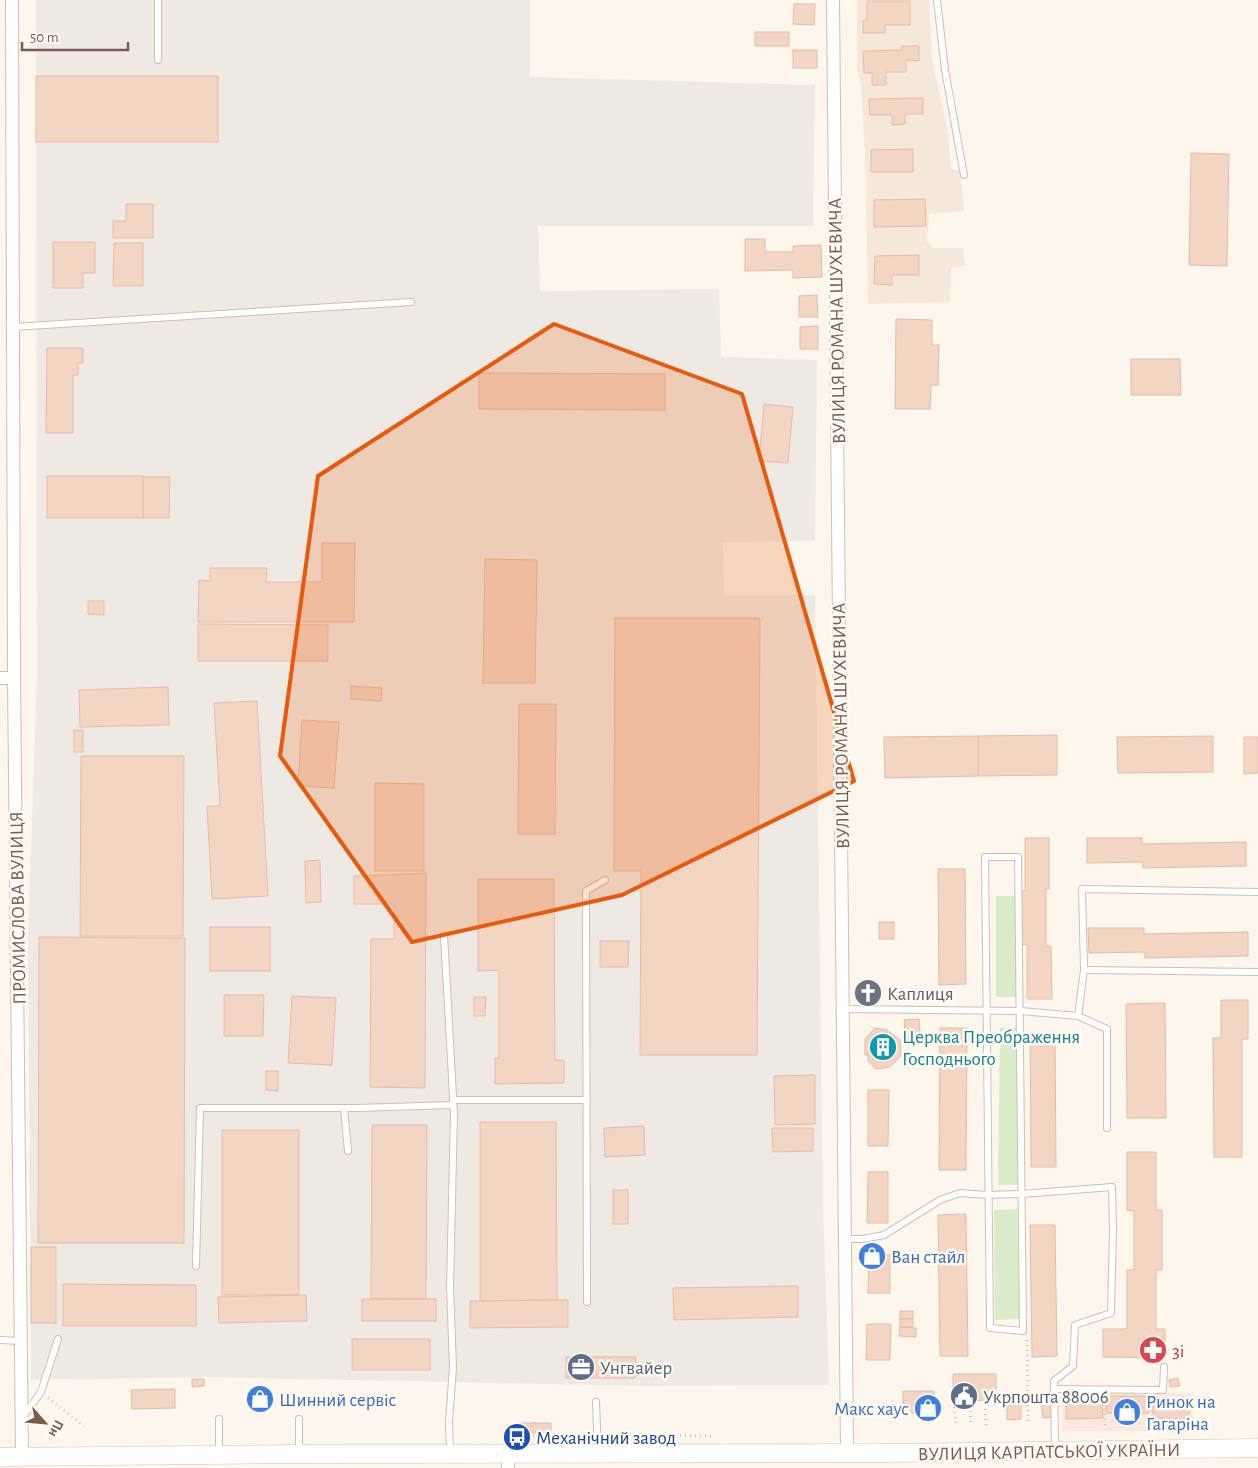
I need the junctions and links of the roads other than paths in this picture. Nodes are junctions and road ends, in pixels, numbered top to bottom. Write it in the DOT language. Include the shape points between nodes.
graph roads {
  1 [pos="12,0"];
  2 [pos="158,0"];
  3 [pos="833,0"];
  4 [pos="937,0"];
  5 [pos="158,60"];
  6 [pos="964,175"];
  7 [pos="411,302"];
  8 [pos="13,326"];
  9 [pos="0,678"];
  10 [pos="14,678"];
  11 [pos="605,880"];
  12 [pos="1258,892"];
  13 [pos="444,935"];
  14 [pos="1084,970"];
  15 [pos="1258,972"];
  16 [pos="842,1009"];
  17 [pos="986,1011"];
  18 [pos="1021,1011"];
  19 [pos="1078,1016"];
  20 [pos="585,1100"];
  21 [pos="453,1102"];
  22 [pos="344,1108"];
  23 [pos="1107,1128"];
  24 [pos="348,1150"];
  25 [pos="1021,1194"];
  26 [pos="988,1195"];
  27 [pos="845,1239"];
  28 [pos="196,1266"];
  29 [pos="587,1302"];
  30 [pos="58,1339"];
  31 [pos="0,1340"];
  32 [pos="21,1341"];
  33 [pos="1164,1367"];
  34 [pos="1054,1389"];
  35 [pos="596,1402"];
  36 [pos="22,1418"];
  37 [pos="219,1419"];
  38 [pos="299,1419"];
  39 [pos="1258,1448"];
  40 [pos="1055,1450"];
  41 [pos="598,1453"];
  42 [pos="846,1453"];
  43 [pos="299,1454"];
  44 [pos="450,1454"];
  45 [pos="219,1455"];
  46 [pos="0,1457"];
  47 [pos="22,1457"];
  48 [pos="889,1460"];
  49 [pos="273,1461"];
  50 [pos="508,1461"];
  1 -- 8 [label="street, ПРОМИСЛОВА ВУЛИЦЯ"];
  2 -- 5 [label="lane"];
  3 -- 16 [label="street, ВУЛИЦЯ РОМАНА ШУХЕВИЧА"];
  4 -- 6 [label="lane" via="945,70"];
  7 -- 8 [label="lane"];
  8 -- 10 [label="street, ПРОМИСЛОВА ВУЛИЦЯ"];
  9 -- 10 [label="street"];
  10 -- 32 [label="street, ПРОМИСЛОВА ВУЛИЦЯ"];
  11 -- 20 [label="lane" via="586,891"];
  12 -- 14 [label="lane" via="1082,889"];
  13 -- 21 [label="lane"];
  14 -- 15 [label="lane"];
  14 -- 19 [label="lane"];
  16 -- 17 [label="lane"];
  16 -- 27 [label="street, ВУЛИЦЯ РОМАНА ШУХЕВИЧА"];
  17 -- 18 [label="lane"];
  17 -- 18 [label="lane" via="985,857 1018,857"];
  17 -- 26 [label="lane"];
  18 -- 19 [label="lane"];
  18 -- 25 [label="lane"];
  19 -- 23 [label="lane" via="1107,1028"];
  20 -- 21 [label="lane"];
  20 -- 29 [label="lane"];
  21 -- 22 [label="lane"];
  21 -- 44 [label="lane"];
  22 -- 24 [label="lane"];
  22 -- 28 [label="lane" via="200,1108"];
  25 -- 26 [label="lane"];
  25 -- 26 [label="lane" via="1024,1330 990,1328"];
  25 -- 34 [label="lane" via="1112,1187 1114,1229 1110,1313 1075,1325 1073,1366 1054,1381"];
  26 -- 27 [label="lane" via="960,1193 940,1200 884,1235"];
  27 -- 42 [label="street, ВУЛИЦЯ РОМАНА ШУХЕВИЧА"];
  30 -- 36 [label="lane" via="41,1392"];
  31 -- 32 [label="lane"];
  32 -- 36 [label="street, ПРОМИСЛОВА ВУЛИЦЯ"];
  33 -- 34 [label="lane" via="1163,1390"];
  34 -- 40 [label="lane"];
  35 -- 41 [label="lane"];
  36 -- 47 [label="street, ПРОМИСЛОВА ВУЛИЦЯ"];
  37 -- 45 [label="lane"];
  38 -- 43 [label="lane"];
  39 -- 40 [label="main road, ВУЛИЦЯ КАРПАТСЬКОЇ УКРАЇНИ"];
  40 -- 48 [label="main road, ВУЛИЦЯ КАРПАТСЬКОЇ УКРАЇНИ"];
  41 -- 42 [label="main road, ВУЛИЦЯ КАРПАТСЬКОЇ УКРАЇНИ"];
  41 -- 50 [label="main road, ВУЛИЦЯ КАРПАТСЬКОЇ УКРАЇНИ"];
  42 -- 48 [label="main road, ВУЛИЦЯ КАРПАТСЬКОЇ УКРАЇНИ"];
  43 -- 44 [label="main road, ВУЛИЦЯ КАРПАТСЬКОЇ УКРАЇНИ"];
  43 -- 49 [label="main road, ВУЛИЦЯ КАРПАТСЬКОЇ УКРАЇНИ"];
  44 -- 50 [label="main road, ВУЛИЦЯ КАРПАТСЬКОЇ УКРАЇНИ"];
  45 -- 47 [label="main road, ВУЛИЦЯ КАРПАТСЬКОЇ УКРАЇНИ"];
  45 -- 49 [label="main road, ВУЛИЦЯ КАРПАТСЬКОЇ УКРАЇНИ"];
  46 -- 47 [label="main road, ВУЛИЦЯ КАРПАТСЬКОЇ УКРАЇНИ"];
}
